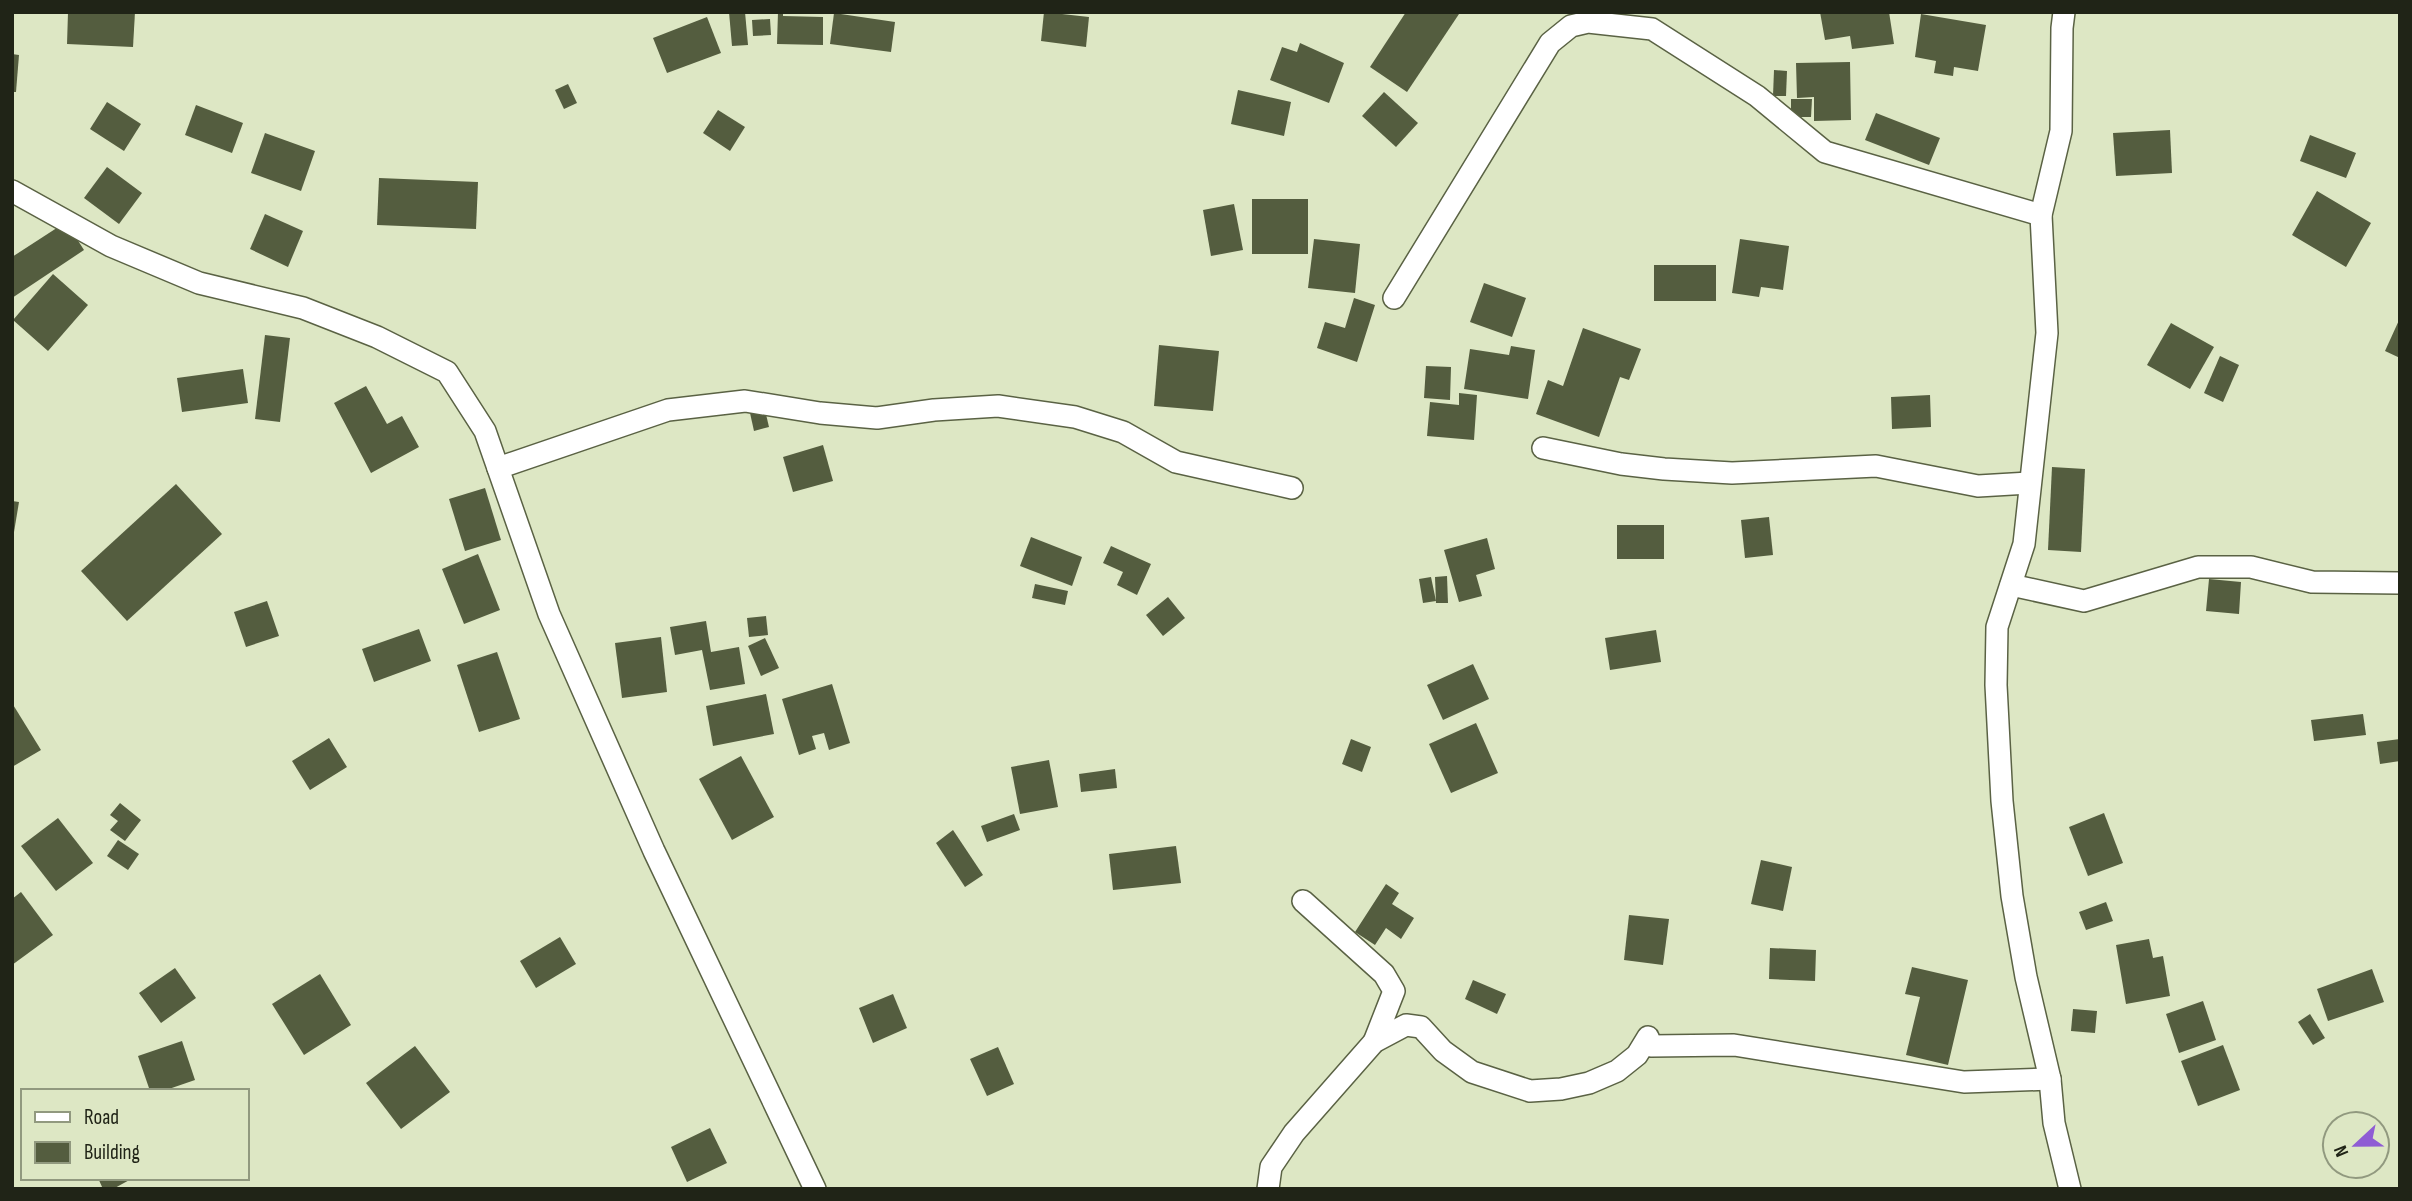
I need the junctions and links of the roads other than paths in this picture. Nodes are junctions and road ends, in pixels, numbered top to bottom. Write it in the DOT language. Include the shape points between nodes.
graph roads {
  1 [pos="2064,12"];
  2 [pos="12,191"];
  3 [pos="2041,215"];
  4 [pos="1394,298"];
  5 [pos="1543,448"];
  6 [pos="498,468"];
  7 [pos="2029,483"];
  8 [pos="1292,488"];
  9 [pos="2400,583"];
  10 [pos="2011,585"];
  11 [pos="1303,901"];
  12 [pos="1374,1042"];
  13 [pos="2050,1079"];
  14 [pos="815,1189"];
  15 [pos="1268,1189"];
  16 [pos="2070,1189"];
  1 -- 3 [label="street" via="2062,131"];
  2 -- 6 [label="street" via="111,246 199,283 303,308 377,337 447,372 485,431"];
  3 -- 4 [label="street" via="1825,152 1757,96 1652,29 1588,22 1571,26 1550,43"];
  3 -- 7 [label="street" via="2047,333"];
  5 -- 7 [label="street" via="1664,469 1732,472 1875,466 1978,486"];
  6 -- 8 [label="street" via="668,410 745,401 877,418 998,406 1074,417 1123,432 1176,462"];
  6 -- 14 [label="street" via="555,626 654,851"];
  7 -- 10 [label="street" via="2024,544"];
  9 -- 10 [label="street" via="2312,582 2251,567 2198,567 2084,601"];
  10 -- 13 [label="street" via="1997,627 2002,801 2012,896"];
  11 -- 12 [label="street" via="1384,974 1394,991"];
  12 -- 13 [label="street" via="1406,1025 1421,1027 1472,1072 1530,1091 1589,1083 1617,1071 1637,1055 1648,1037 1651,1046 1734,1045 1964,1082"];
  12 -- 15 [label="street" via="1294,1133 1271,1167"];
  13 -- 16 [label="street" via="2054,1123"];
}
